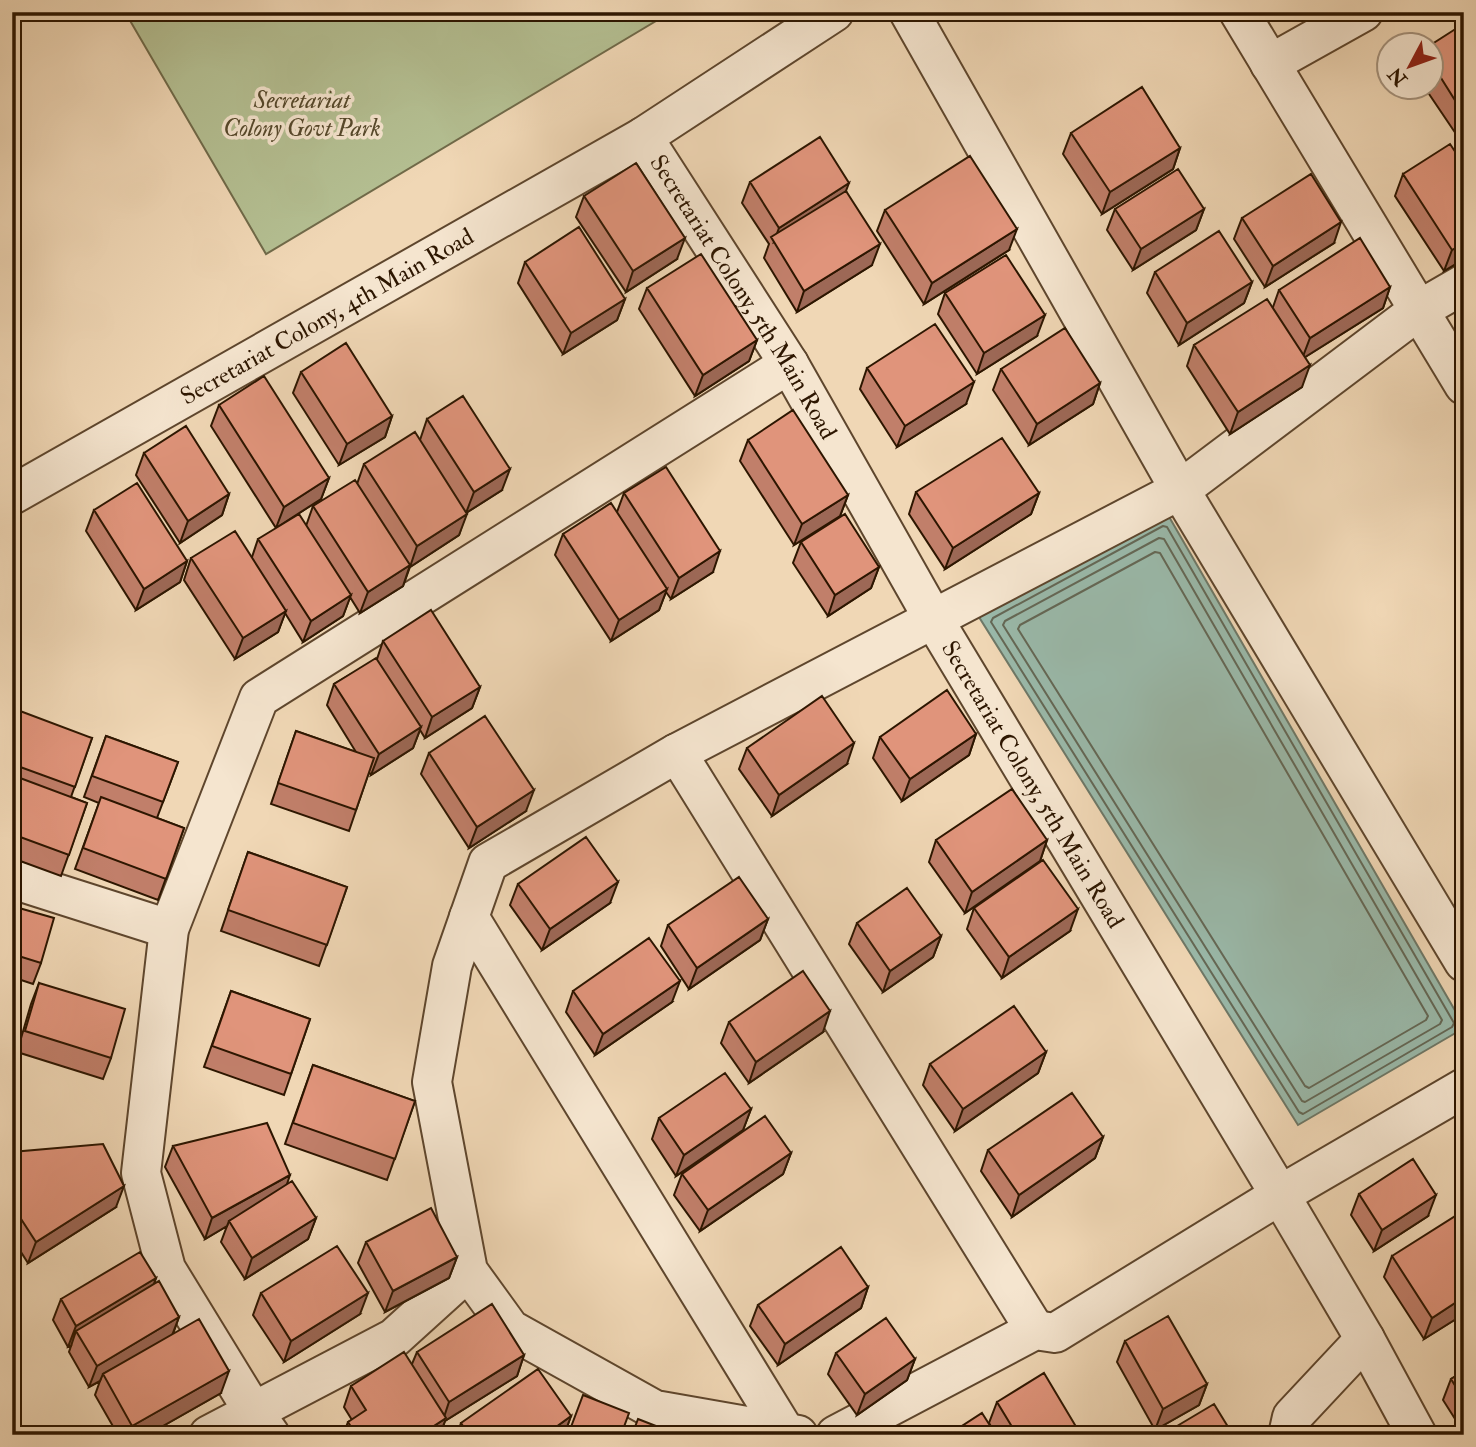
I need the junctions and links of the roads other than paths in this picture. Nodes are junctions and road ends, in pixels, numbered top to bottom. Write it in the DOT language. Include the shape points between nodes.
graph roads {
  1 [pos="834,12"];
  2 [pos="909,12"];
  3 [pos="1239,12"];
  4 [pos="1363,12"];
  5 [pos="1270,64"];
  6 [pos="643,137"];
  7 [pos="1464,284"];
  8 [pos="1419,310"];
  9 [pos="789,364"];
  10 [pos="1464,385"];
  11 [pos="1180,490"];
  12 [pos="12,495"];
  13 [pos="934,620"];
  14 [pos="677,753"];
  15 [pos="12,878"];
  16 [pos="469,916"];
  17 [pos="169,929"];
  18 [pos="1464,962"];
  19 [pos="1464,1088"];
  20 [pos="1280,1195"];
  21 [pos="468,1271"];
  22 [pos="1035,1330"];
  23 [pos="1365,1339"];
  24 [pos="262,1423"];
  25 [pos="792,1434"];
  26 [pos="209,1435"];
  27 [pos="836,1435"];
  28 [pos="1288,1435"];
  29 [pos="1417,1435"];
  1 -- 6 [label="street, Secretariat Colony, 4th Main Road"];
  2 -- 11 [label="street"];
  3 -- 5 [label="street"];
  4 -- 5 [label="street"];
  5 -- 8 [label="street"];
  6 -- 9 [label="street, Secretariat Colony, 5th Main Road"];
  6 -- 12 [label="street, Secretariat Colony, 4th Main Road"];
  7 -- 8 [label="street"];
  8 -- 10 [label="street"];
  8 -- 11 [label="street"];
  9 -- 13 [label="street, Secretariat Colony, 5th Main Road"];
  9 -- 17 [label="street" via="259,698"];
  11 -- 13 [label="street"];
  11 -- 18 [label="street"];
  13 -- 14 [label="street"];
  13 -- 20 [label="street, Secretariat Colony, 5th Main Road"];
  14 -- 16 [label="street" via="488,863"];
  14 -- 22 [label="street"];
  15 -- 17 [label="street"];
  16 -- 21 [label="street" via="452,966 432,1082"];
  16 -- 25 [label="street"];
  17 -- 24 [label="street" via="141,1173 166,1269"];
  19 -- 20 [label="street"];
  20 -- 22 [label="street" via="1055,1333"];
  20 -- 23 [label="street, Secretariat Colony, 5th Main Road"];
  21 -- 24 [label="street" via="394,1338"];
  21 -- 25 [label="street" via="510,1329 654,1410"];
  22 -- 27 [label="street"];
  23 -- 28 [label="street" via="1292,1417"];
  23 -- 29 [label="street, Secretariat Colony, 5th Main Road"];
  24 -- 26 [label="street"];
}
